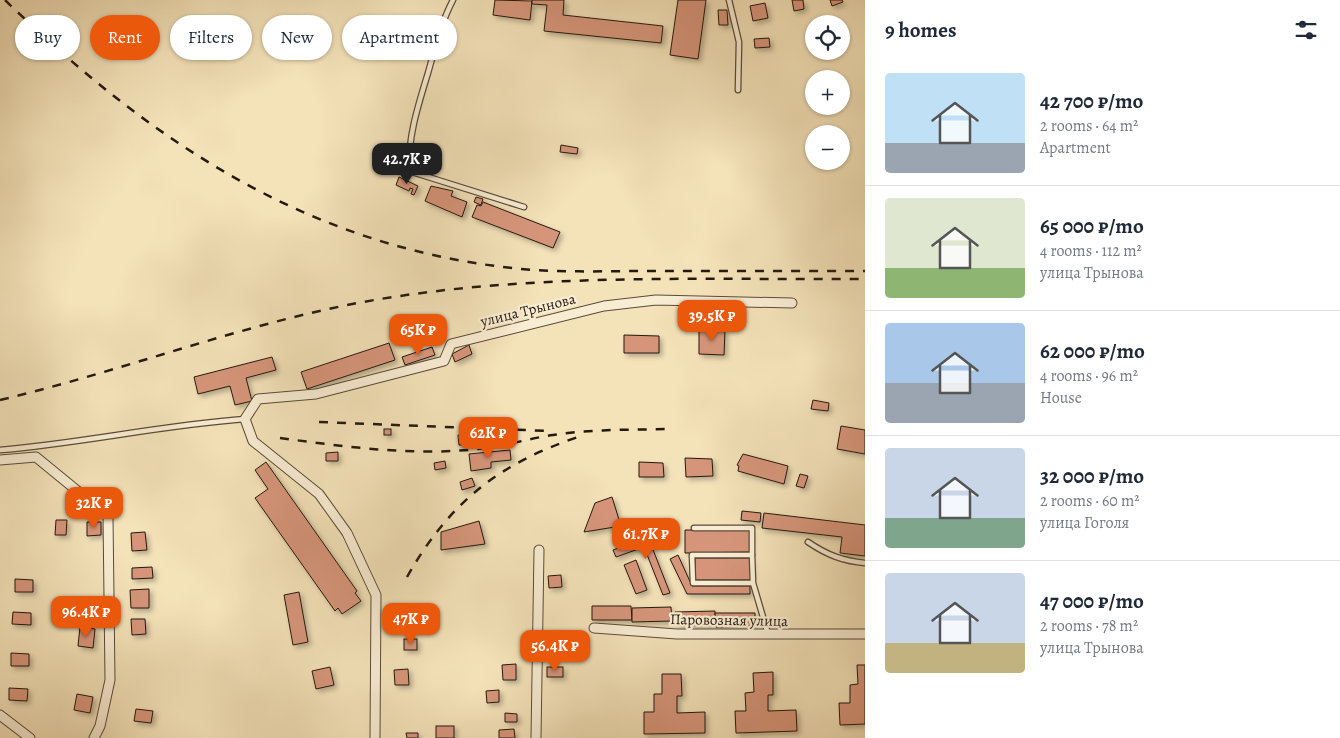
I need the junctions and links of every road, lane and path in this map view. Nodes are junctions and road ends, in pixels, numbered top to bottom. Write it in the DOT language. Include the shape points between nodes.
graph roads {
  1 [pos="453,0"];
  2 [pos="729,0"];
  3 [pos="738,90"];
  4 [pos="524,207"];
  5 [pos="792,303"];
  6 [pos="245,418"];
  7 [pos="0,450"];
  8 [pos="0,460"];
  9 [pos="694,528"];
  10 [pos="808,542"];
  11 [pos="539,550"];
  12 [pos="752,555"];
  13 [pos="865,563"];
  14 [pos="753,583"];
  15 [pos="594,628"];
  16 [pos="865,634"];
  17 [pos="768,635"];
  18 [pos="0,715"];
  19 [pos="30,738"];
  20 [pos="94,738"];
  21 [pos="375,738"];
  22 [pos="536,738"];
  1 -- 4 [label="lane" via="443,20 412,129 409,171"];
  2 -- 3 [label="lane" via="739,42"];
  5 -- 6 [label="street, улица Трынова" via="656,300 604,306 451,344 444,361 410,371 316,394 258,399"];
  6 -- 7 [label="lane"];
  6 -- 21 [label="street" via="253,441 319,494 347,533 376,596"];
  8 -- 20 [label="street" via="36,457 108,516 110,680 100,726"];
  9 -- 12 [label="lane" via="752,528"];
  10 -- 13 [label="lane" via="825,554 848,562"];
  11 -- 22 [label="street"];
  12 -- 14 [label="lane"];
  12 -- 14 [label="lane" via="692,555 693,583"];
  14 -- 17 [label="lane"];
  15 -- 17 [label="street, Паровозная улица" via="677,634"];
  16 -- 17 [label="street, Паровозная улица"];
  18 -- 19 [label="street"];
}
